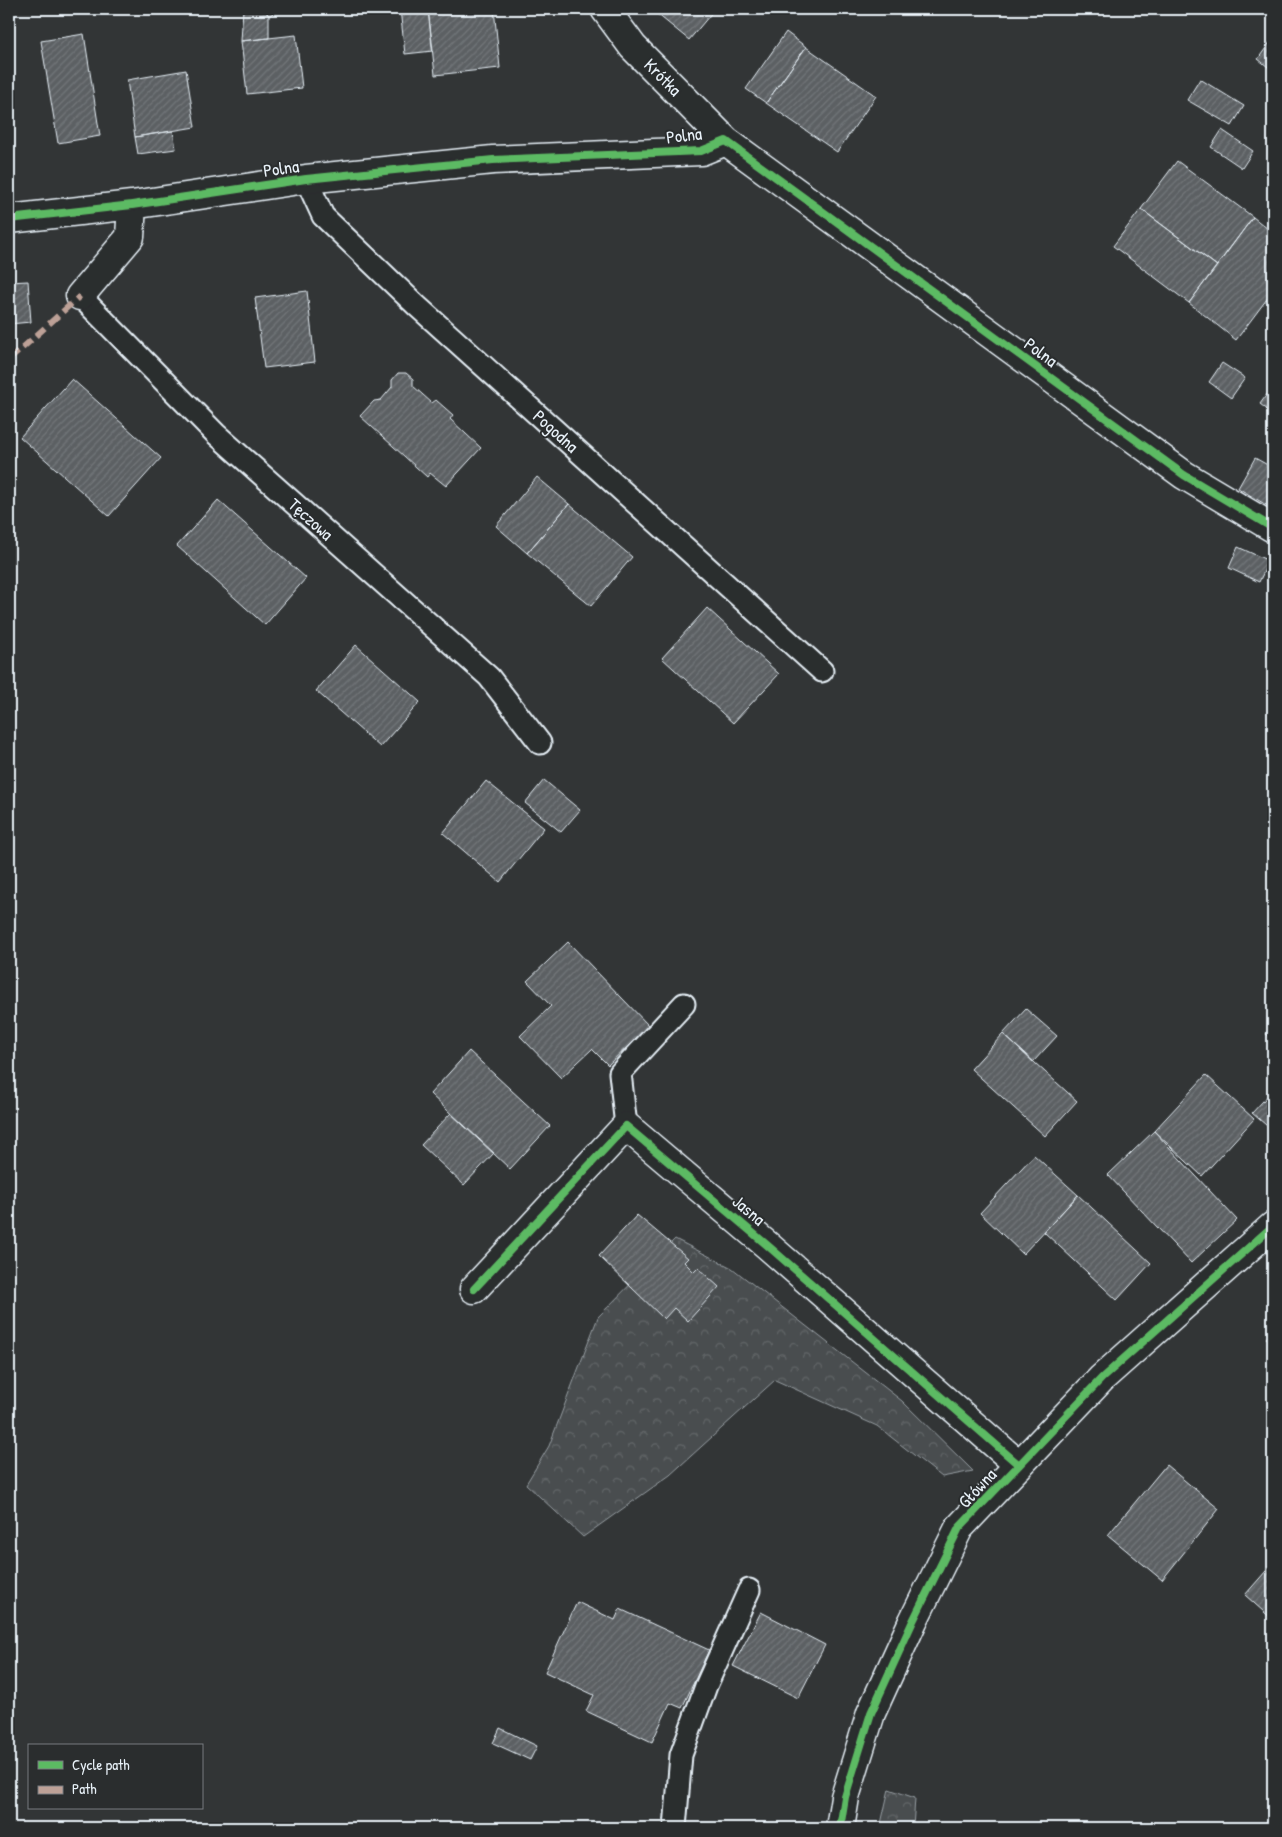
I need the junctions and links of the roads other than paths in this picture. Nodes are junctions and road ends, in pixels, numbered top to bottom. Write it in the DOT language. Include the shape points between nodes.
graph roads {
  1 [pos="605,9"];
  2 [pos="726,140"];
  3 [pos="306,179"];
  4 [pos="132,205"];
  5 [pos="9,219"];
  6 [pos="80,296"];
  7 [pos="1273,528"];
  8 [pos="822,671"];
  9 [pos="540,743"];
  10 [pos="684,1004"];
  11 [pos="626,1126"];
  12 [pos="1273,1226"];
  13 [pos="474,1289"];
  14 [pos="1019,1465"];
  15 [pos="750,1590"];
  16 [pos="675,1828"];
  17 [pos="840,1828"];
  1 -- 2 [label="street, Krótka" via="633,47"];
  2 -- 3 [label="street, Polna" via="701,151 493,160"];
  2 -- 7 [label="street, Polna" via="1184,475"];
  3 -- 4 [label="street, Polna"];
  3 -- 8 [label="lane, Pogodna" via="323,216 417,306"];
  4 -- 5 [label="street, Polna"];
  4 -- 6 [label="street" via="130,237"];
  6 -- 9 [label="lane, Tęczowa" via="216,434 489,677"];
  10 -- 11 [label="lane" via="620,1073"];
  11 -- 13 [label="street"];
  11 -- 14 [label="street, Jasna"];
  12 -- 14 [label="street, Główna" via="1102,1378"];
  14 -- 17 [label="street, Główna" via="960,1528 912,1621 871,1713 845,1797"];
  15 -- 16 [label="lane" via="706,1686 681,1755"];
}
